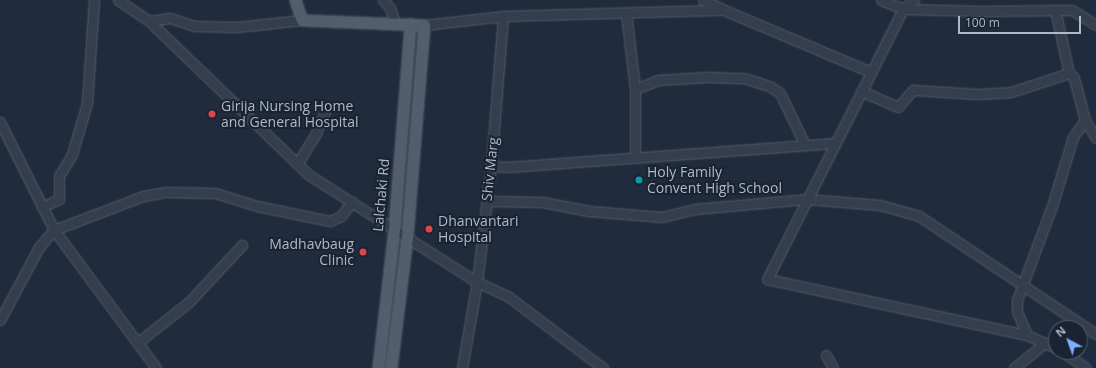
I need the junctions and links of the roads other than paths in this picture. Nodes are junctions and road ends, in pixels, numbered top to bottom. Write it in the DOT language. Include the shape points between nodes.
graph roads {
  1 [pos="94,0"];
  2 [pos="118,0"];
  3 [pos="295,0"];
  4 [pos="383,0"];
  5 [pos="703,0"];
  6 [pos="881,0"];
  7 [pos="914,0"];
  8 [pos="903,9"];
  9 [pos="724,10"];
  10 [pos="1055,10"];
  11 [pos="626,13"];
  12 [pos="503,16"];
  13 [pos="302,20"];
  14 [pos="149,21"];
  15 [pos="395,23"];
  16 [pos="410,24"];
  17 [pos="424,25"];
  18 [pos="1096,25"];
  19 [pos="871,72"];
  20 [pos="1069,73"];
  21 [pos="635,88"];
  22 [pos="861,91"];
  23 [pos="325,112"];
  24 [pos="1084,120"];
  25 [pos="0,122"];
  26 [pos="1096,138"];
  27 [pos="834,142"];
  28 [pos="805,145"];
  29 [pos="636,156"];
  30 [pos="297,164"];
  31 [pos="491,166"];
  32 [pos="806,199"];
  33 [pos="487,201"];
  34 [pos="352,202"];
  35 [pos="42,207"];
  36 [pos="394,228"];
  37 [pos="54,230"];
  38 [pos="407,237"];
  39 [pos="242,245"];
  40 [pos="477,282"];
  41 [pos="1022,287"];
  42 [pos="0,320"];
  43 [pos="1096,334"];
  44 [pos="1027,335"];
  45 [pos="137,343"];
  46 [pos="1044,343"];
  47 [pos="1048,345"];
  48 [pos="826,355"];
  49 [pos="1074,360"];
  50 [pos="154,367"];
  51 [pos="378,368"];
  52 [pos="391,368"];
  53 [pos="462,368"];
  54 [pos="603,368"];
  55 [pos="833,368"];
  56 [pos="1014,368"];
  57 [pos="1086,368"];
  1 -- 35 [label="street" via="87,103 72,154 59,176 59,198"];
  2 -- 14 [label="street"];
  3 -- 13 [label="main road"];
  4 -- 15 [label="street" via="390,8"];
  5 -- 9 [label="street"];
  6 -- 8 [label="street"];
  7 -- 8 [label="street"];
  8 -- 10 [label="street"];
  8 -- 19 [label="street"];
  9 -- 11 [label="street"];
  9 -- 19 [label="street"];
  10 -- 18 [label="street" via="1072,10"];
  10 -- 20 [label="street"];
  11 -- 12 [label="street"];
  11 -- 21 [label="street"];
  12 -- 17 [label="street"];
  12 -- 31 [label="street, Shiv Marg"];
  13 -- 14 [label="street" via="237,27 194,26 170,18"];
  13 -- 15 [label="main road"];
  14 -- 30 [label="street"];
  15 -- 16 [label="main road"];
  16 -- 17 [label="main road"];
  16 -- 36 [label="main road, Lalchaki Rd"];
  17 -- 38 [label="main road, Lalchaki Rd"];
  19 -- 22 [label="street"];
  20 -- 22 [label="street" via="1011,92 977,94 913,90 898,107"];
  20 -- 24 [label="street" via="1074,78"];
  21 -- 28 [label="street" via="658,80 708,77 744,78 771,87 780,93"];
  21 -- 29 [label="street"];
  22 -- 27 [label="street"];
  23 -- 30 [label="street" via="316,133"];
  24 -- 26 [label="street"];
  24 -- 41 [label="street" via="1073,137 1052,206"];
  25 -- 35 [label="street"];
  27 -- 28 [label="street"];
  27 -- 32 [label="street"];
  28 -- 29 [label="street"];
  29 -- 31 [label="street" via="509,167"];
  30 -- 34 [label="street" via="309,175"];
  31 -- 33 [label="street, Shiv Marg"];
  32 -- 33 [label="street" via="695,209 662,217 589,211 542,202"];
  32 -- 41 [label="street" via="880,205 919,216"];
  32 -- 44 [label="street" via="767,279"];
  33 -- 40 [label="street, Shiv Marg"];
  34 -- 36 [label="street"];
  34 -- 37 [label="street" via="341,216 330,222 257,206 215,193 166,192 143,196"];
  35 -- 37 [label="street"];
  36 -- 38 [label="street"];
  36 -- 51 [label="main road, Lalchaki Rd"];
  37 -- 42 [label="street" via="39,247"];
  37 -- 45 [label="street"];
  38 -- 40 [label="street"];
  38 -- 52 [label="main road, Lalchaki Rd"];
  39 -- 45 [label="street" via="189,302"];
  40 -- 53 [label="street, Shiv Marg"];
  40 -- 54 [label="street" via="509,297"];
  41 -- 43 [label="street"];
  41 -- 44 [label="street" via="1017,300 1017,312"];
  44 -- 46 [label="street"];
  45 -- 50 [label="street"];
  46 -- 47 [label="street"];
  46 -- 56 [label="street"];
  48 -- 55 [label="street"];
  49 -- 57 [label="street"];
}
